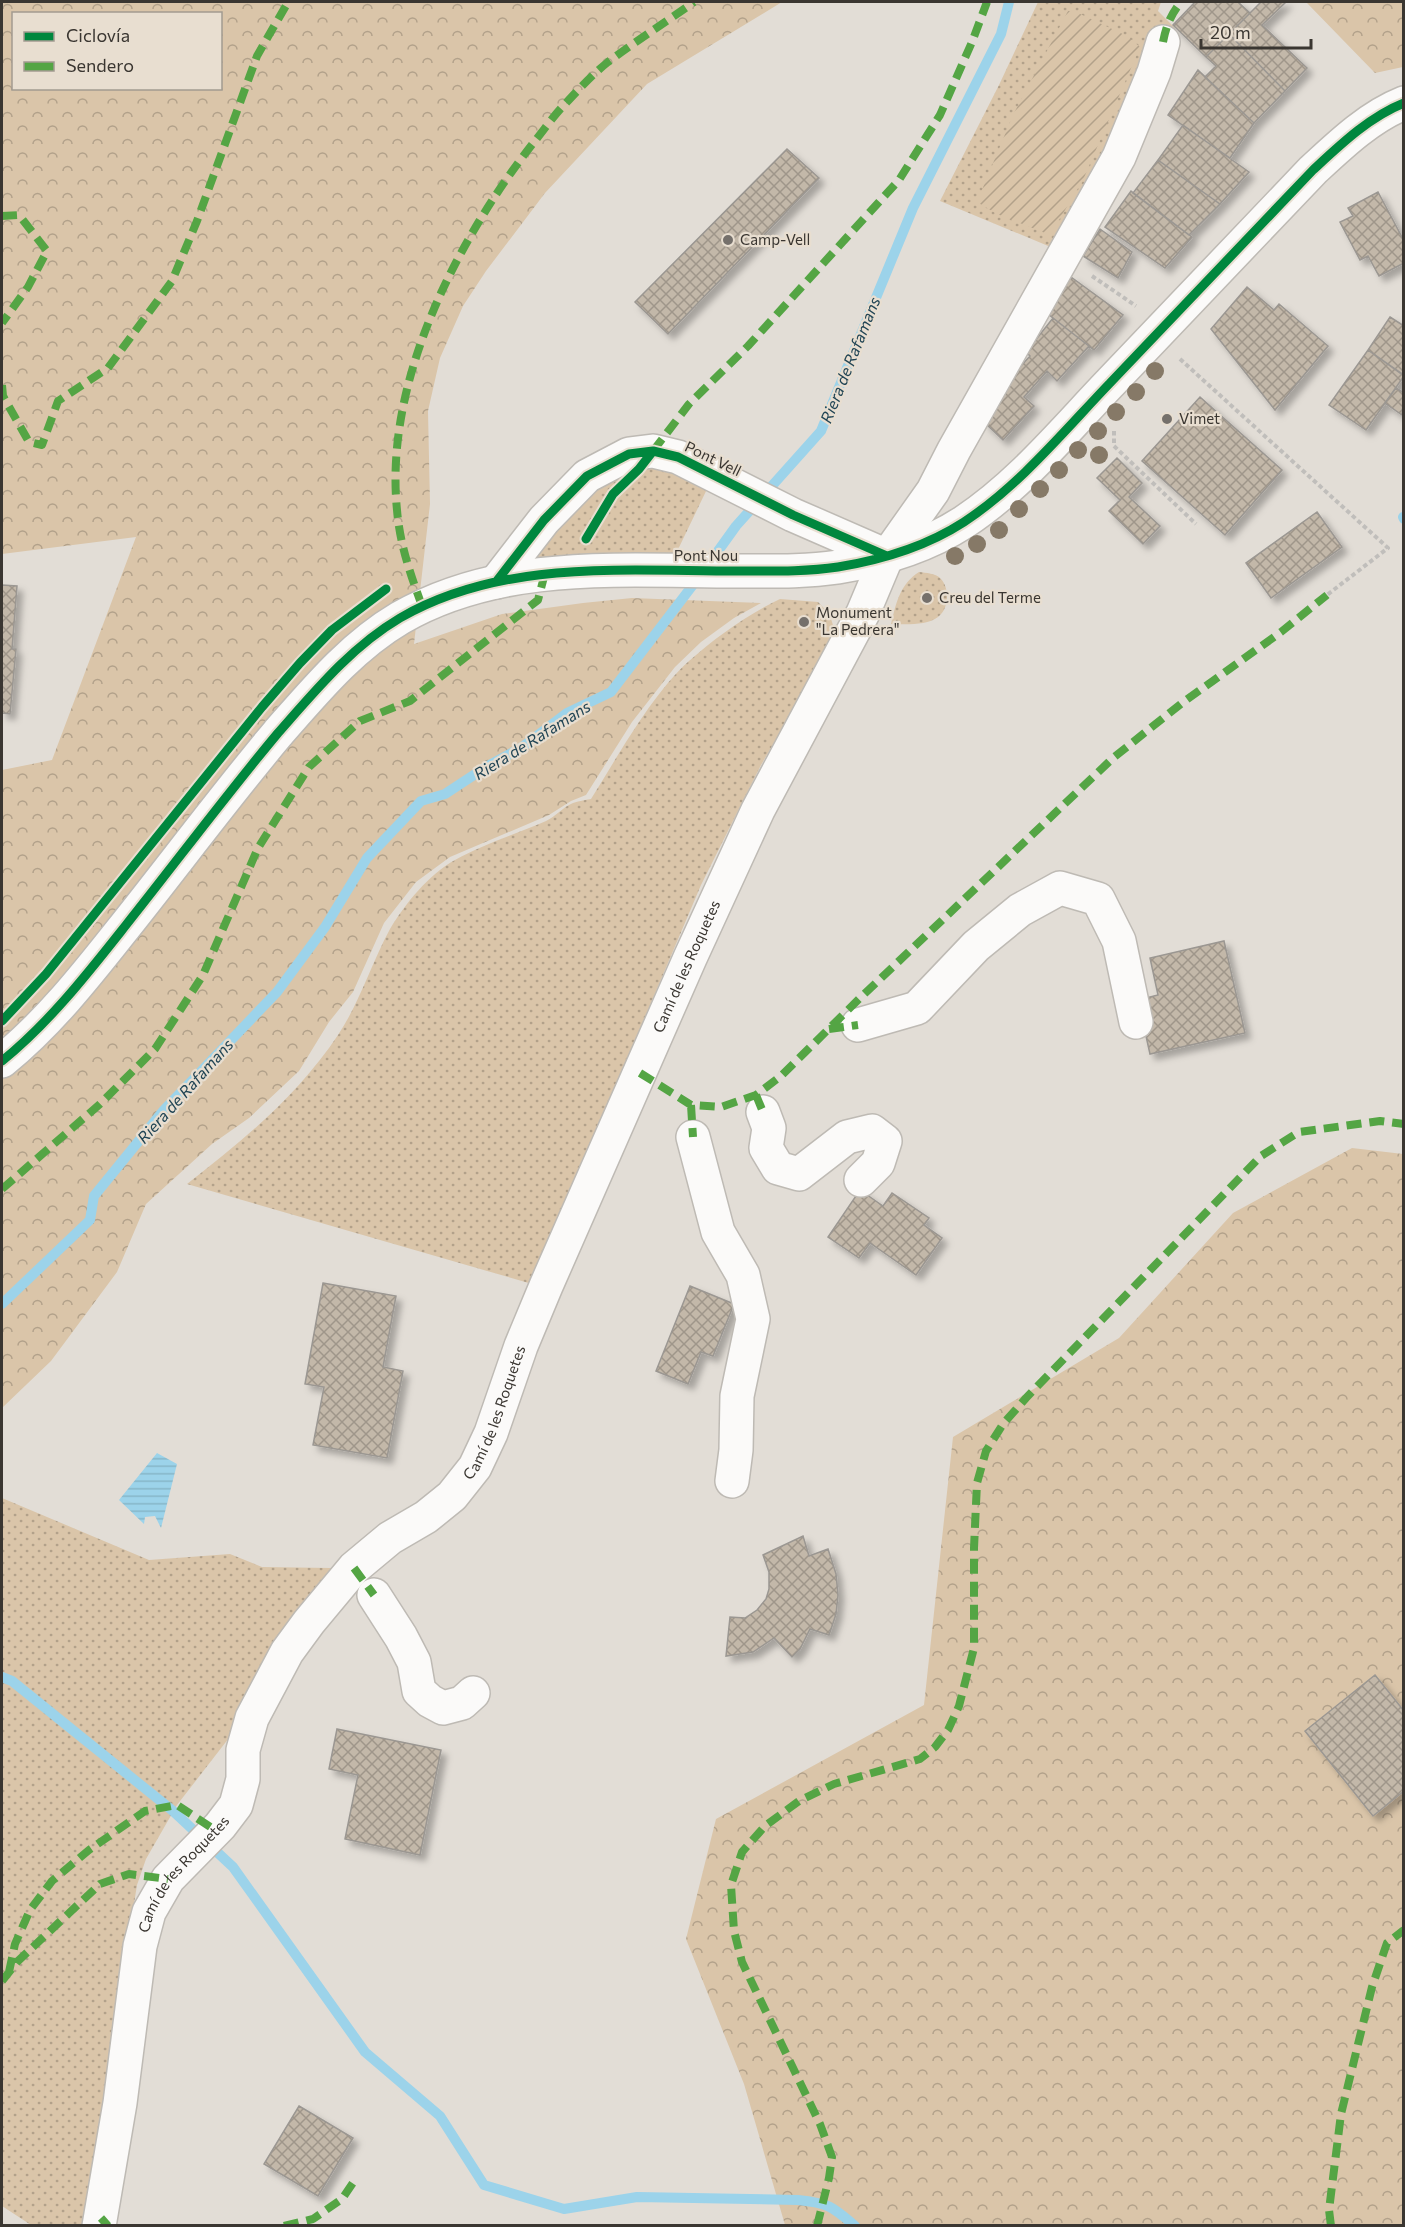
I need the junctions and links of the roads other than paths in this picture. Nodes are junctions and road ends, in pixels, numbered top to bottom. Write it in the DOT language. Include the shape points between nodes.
graph roads {
  1 [pos="1163,42"];
  2 [pos="1404,103"];
  3 [pos="887,556"];
  4 [pos="495,582"];
  5 [pos="1136,1022"];
  6 [pos="858,1025"];
  7 [pos="2,1061"];
  8 [pos="763,1112"];
  9 [pos="693,1137"];
  10 [pos="861,1180"];
  11 [pos="732,1481"];
  12 [pos="374,1595"];
  13 [pos="473,1693"];
  14 [pos="99,2226"];
  1 -- 3 [label="main road, Camí de les Roquetes" via="1119,157 933,490"];
  2 -- 3 [label="main road, Pont Nou" via="1371,121 1314,170 1043,454 993,501 961,524"];
  3 -- 4 [label="main road, Pont Nou" via="789,572 545,573"];
  3 -- 4 [label="main road, Pont Vell" via="793,515 678,457 652,451 629,454 587,476 544,520"];
  3 -- 14 [label="main road, Camí de les Roquetes" via="863,613 758,810 690,957 546,1286 475,1467 452,1496 354,1568 287,1652 252,1718 243,1750 243,1779 236,1805 168,1879 149,1912 140,1946"];
  4 -- 7 [label="main road, Pont Nou" via="422,606 368,638 343,661 262,753 90,970 53,1013"];
  5 -- 6 [label="main road" via="1119,941 1098,899 1060,888 1020,910 976,946 917,1008"];
  8 -- 10 [label="main road" via="769,1128 766,1148 778,1168 799,1174 847,1137 872,1131 885,1141 878,1163"];
  9 -- 11 [label="main road" via="718,1232 743,1275 753,1319 737,1396"];
  12 -- 13 [label="main road" via="414,1662 419,1690 430,1701 443,1708 462,1703"];
}
